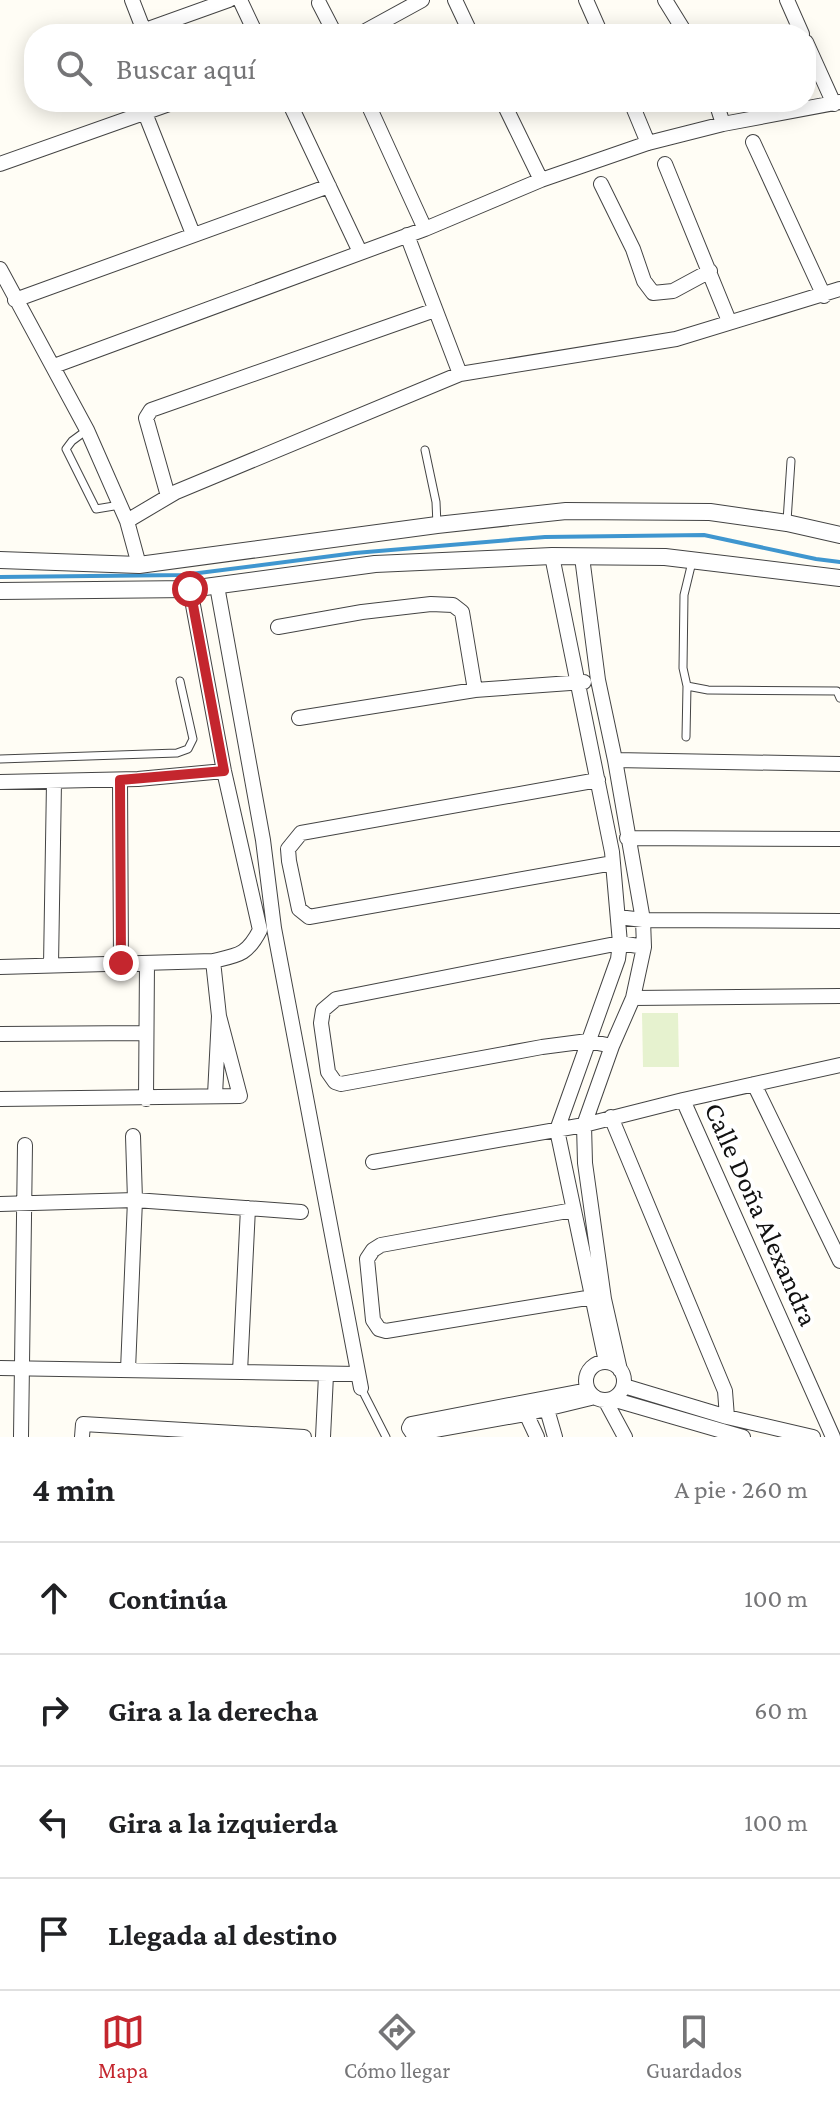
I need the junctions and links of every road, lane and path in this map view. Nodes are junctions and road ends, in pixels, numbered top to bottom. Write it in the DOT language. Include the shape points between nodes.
graph roads {
  1 [pos="132,0"];
  2 [pos="229,0"];
  3 [pos="240,0"];
  4 [pos="422,0"];
  5 [pos="455,0"];
  6 [pos="586,0"];
  7 [pos="665,0"];
  8 [pos="787,0"];
  9 [pos="319,3"];
  10 [pos="137,24"];
  11 [pos="162,24"];
  12 [pos="251,24"];
  13 [pos="330,24"];
  14 [pos="378,24"];
  15 [pos="466,24"];
  16 [pos="597,24"];
  17 [pos="680,24"];
  18 [pos="798,24"];
  19 [pos="816,62"];
  20 [pos="837,103"];
  21 [pos="816,107"];
  22 [pos="294,112"];
  23 [pos="372,112"];
  24 [pos="508,112"];
  25 [pos="635,112"];
  26 [pos="719,112"];
  27 [pos="788,112"];
  28 [pos="145,113"];
  29 [pos="723,124"];
  30 [pos="753,142"];
  31 [pos="648,143"];
  32 [pos="0,164"];
  33 [pos="665,164"];
  34 [pos="541,180"];
  35 [pos="601,184"];
  36 [pos="329,186"];
  37 [pos="425,229"];
  38 [pos="193,234"];
  39 [pos="407,235"];
  40 [pos="360,252"];
  41 [pos="0,270"];
  42 [pos="710,271"];
  43 [pos="840,289"];
  44 [pos="824,296"];
  45 [pos="15,300"];
  46 [pos="435,310"];
  47 [pos="729,321"];
  48 [pos="54,366"];
  49 [pos="460,374"];
  50 [pos="87,430"];
  51 [pos="425,450"];
  52 [pos="791,461"];
  53 [pos="168,496"];
  54 [pos="120,505"];
  55 [pos="127,521"];
  56 [pos="787,523"];
  57 [pos="437,525"];
  58 [pos="840,535"];
  59 [pos="552,556"];
  60 [pos="582,557"];
  61 [pos="0,560"];
  62 [pos="693,560"];
  63 [pos="139,565"];
  64 [pos="840,578"];
  65 [pos="217,586"];
  66 [pos="190,589"];
  67 [pos="0,591"];
  68 [pos="278,627"];
  69 [pos="598,680"];
  70 [pos="180,681"];
  71 [pos="577,683"];
  72 [pos="687,686"];
  73 [pos="475,690"];
  74 [pos="840,698"];
  75 [pos="299,718"];
  76 [pos="686,737"];
  77 [pos="80,758"];
  78 [pos="0,759"];
  79 [pos="615,760"];
  80 [pos="840,764"];
  81 [pos="224,771"];
  82 [pos="120,780"];
  83 [pos="598,780"];
  84 [pos="81,781"];
  85 [pos="0,782"];
  86 [pos="54,782"];
  87 [pos="840,839"];
  88 [pos="628,844"];
  89 [pos="612,858"];
  90 [pos="618,917"];
  91 [pos="643,920"];
  92 [pos="840,921"];
  93 [pos="620,943"];
  94 [pos="644,947"];
  95 [pos="213,961"];
  96 [pos="121,963"];
  97 [pos="147,963"];
  98 [pos="51,965"];
  99 [pos="0,967"];
  100 [pos="840,996"];
  101 [pos="633,998"];
  102 [pos="219,1016"];
  103 [pos="146,1033"];
  104 [pos="0,1034"];
  105 [pos="588,1041"];
  106 [pos="612,1046"];
  107 [pos="839,1068"];
  108 [pos="754,1084"];
  109 [pos="215,1095"];
  110 [pos="0,1099"];
  111 [pos="146,1099"];
  112 [pos="683,1100"];
  113 [pos="611,1117"];
  114 [pos="584,1125"];
  115 [pos="557,1130"];
  116 [pos="133,1136"];
  117 [pos="25,1145"];
  118 [pos="373,1162"];
  119 [pos="135,1200"];
  120 [pos="0,1204"];
  121 [pos="24,1205"];
  122 [pos="248,1208"];
  123 [pos="573,1210"];
  124 [pos="301,1212"];
  125 [pos="840,1261"];
  126 [pos="593,1297"];
  127 [pos="606,1362"];
  128 [pos="0,1368"];
  129 [pos="23,1368"];
  130 [pos="128,1370"];
  131 [pos="620,1370"];
  132 [pos="240,1372"];
  133 [pos="326,1375"];
  134 [pos="360,1381"];
  135 [pos="624,1386"];
  136 [pos="600,1397"];
  137 [pos="545,1403"];
  138 [pos="523,1408"];
  139 [pos="727,1417"];
  140 [pos="442,1428"];
  141 [pos="21,1437"];
  142 [pos="82,1437"];
  143 [pos="304,1437"];
  144 [pos="323,1437"];
  145 [pos="386,1437"];
  146 [pos="537,1437"];
  147 [pos="555,1437"];
  148 [pos="625,1437"];
  149 [pos="743,1437"];
  150 [pos="813,1437"];
  151 [pos="833,1437"];
  1 -- 10 [label="street"];
  2 -- 11 [label="street"];
  3 -- 12 [label="street"];
  4 -- 14 [label="street"];
  5 -- 15 [label="street"];
  6 -- 16 [label="street"];
  7 -- 17 [label="street"];
  8 -- 18 [label="street"];
  9 -- 13 [label="street"];
  19 -- 20 [label="street"];
  20 -- 21 [label="street"];
  22 -- 36 [label="street"];
  23 -- 37 [label="street"];
  24 -- 34 [label="street"];
  25 -- 31 [label="street"];
  26 -- 29 [label="street"];
  27 -- 29 [label="street"];
  28 -- 32 [label="street"];
  28 -- 38 [label="street"];
  29 -- 31 [label="street"];
  30 -- 44 [label="street"];
  31 -- 34 [label="street"];
  33 -- 42 [label="street"];
  34 -- 37 [label="street"];
  35 -- 42 [label="street" via="653,293 673,291"];
  36 -- 38 [label="street"];
  36 -- 40 [label="street"];
  37 -- 39 [label="street"];
  38 -- 45 [label="street"];
  39 -- 40 [label="street"];
  39 -- 46 [label="street"];
  40 -- 48 [label="street"];
  41 -- 45 [label="street"];
  42 -- 47 [label="street"];
  43 -- 44 [label="street"];
  44 -- 47 [label="street"];
  45 -- 48 [label="street"];
  46 -- 49 [label="street"];
  46 -- 53 [label="street" via="151,410 146,418"];
  47 -- 49 [label="street" via="676,339"];
  48 -- 50 [label="street"];
  49 -- 53 [label="street"];
  50 -- 54 [label="street"];
  50 -- 54 [label="lane" via="66,449 96,509"];
  51 -- 57 [label="lane"];
  52 -- 56 [label="lane"];
  53 -- 55 [label="street"];
  54 -- 55 [label="street"];
  55 -- 63 [label="street"];
  56 -- 57 [label="street" via="651,510 566,511"];
  56 -- 58 [label="street"];
  57 -- 63 [label="street"];
  59 -- 60 [label="street"];
  59 -- 65 [label="street" via="375,564"];
  59 -- 71 [label="street"];
  60 -- 62 [label="street"];
  60 -- 69 [label="street"];
  61 -- 63 [label="street"];
  62 -- 64 [label="street"];
  62 -- 72 [label="lane" via="684,595"];
  65 -- 66 [label="street"];
  65 -- 134 [label="street" via="274,928"];
  66 -- 67 [label="street"];
  66 -- 81 [label="street"];
  68 -- 73 [label="street" via="362,612 453,605 462,612"];
  69 -- 71 [label="street"];
  69 -- 79 [label="street"];
  70 -- 77 [label="lane" via="193,739 188,749"];
  71 -- 73 [label="street"];
  71 -- 83 [label="street"];
  72 -- 74 [label="lane" via="837,691"];
  72 -- 76 [label="lane"];
  73 -- 75 [label="street"];
  77 -- 78 [label="lane"];
  77 -- 84 [label="lane"];
  79 -- 80 [label="street"];
  79 -- 88 [label="street"];
  81 -- 82 [label="street"];
  81 -- 95 [label="street" via="260,930 243,954"];
  82 -- 84 [label="street"];
  82 -- 96 [label="street"];
  83 -- 89 [label="street"];
  83 -- 89 [label="street" via="301,833 288,849 289,861 299,909 309,917"];
  84 -- 86 [label="street"];
  85 -- 86 [label="street"];
  86 -- 98 [label="street"];
  87 -- 88 [label="street"];
  88 -- 89 [label="street"];
  88 -- 91 [label="street"];
  89 -- 90 [label="street"];
  90 -- 91 [label="street"];
  90 -- 93 [label="street"];
  91 -- 92 [label="street"];
  91 -- 94 [label="street"];
  93 -- 94 [label="street"];
  93 -- 105 [label="street"];
  93 -- 105 [label="street" via="336,999 321,1016 328,1072 341,1084"];
  94 -- 101 [label="street"];
  95 -- 97 [label="street"];
  95 -- 102 [label="street"];
  96 -- 97 [label="street"];
  96 -- 98 [label="street"];
  97 -- 103 [label="street"];
  98 -- 99 [label="street"];
  100 -- 101 [label="street"];
  101 -- 106 [label="street"];
  102 -- 109 [label="street"];
  102 -- 109 [label="street" via="245,1097"];
  103 -- 104 [label="street"];
  103 -- 111 [label="street"];
  105 -- 106 [label="street"];
  105 -- 115 [label="street"];
  106 -- 114 [label="street"];
  107 -- 108 [label="street"];
  108 -- 112 [label="street"];
  108 -- 125 [label="street"];
  109 -- 111 [label="street"];
  110 -- 111 [label="street"];
  112 -- 113 [label="street"];
  112 -- 151 [label="street, Calle Doña Alexandra"];
  113 -- 114 [label="street"];
  113 -- 139 [label="street" via="725,1391"];
  114 -- 115 [label="street"];
  114 -- 131 [label="street" via="604,1299"];
  115 -- 118 [label="street"];
  115 -- 123 [label="street"];
  116 -- 119 [label="street"];
  117 -- 121 [label="street"];
  119 -- 121 [label="street"];
  119 -- 122 [label="street"];
  119 -- 130 [label="street"];
  120 -- 121 [label="street"];
  121 -- 129 [label="street"];
  122 -- 124 [label="street"];
  122 -- 132 [label="street"];
  123 -- 126 [label="street"];
  123 -- 126 [label="street" via="381,1245 367,1259 373,1320 386,1331"];
  126 -- 127 [label="street"];
  127 -- 131 [label="street"];
  127 -- 136 [label="street" via="590,1368 586,1379"];
  128 -- 129 [label="street"];
  129 -- 130 [label="street"];
  129 -- 141 [label="street"];
  130 -- 132 [label="street"];
  131 -- 135 [label="street"];
  132 -- 133 [label="street"];
  133 -- 134 [label="street"];
  133 -- 144 [label="street"];
  134 -- 145 [label="lane"];
  135 -- 136 [label="street"];
  135 -- 139 [label="street"];
  136 -- 137 [label="street"];
  136 -- 148 [label="street"];
  136 -- 149 [label="street"];
  137 -- 138 [label="street"];
  137 -- 147 [label="street"];
  138 -- 140 [label="street"];
  138 -- 146 [label="street"];
  139 -- 150 [label="street"];
  142 -- 143 [label="street" via="83,1424"];
}
